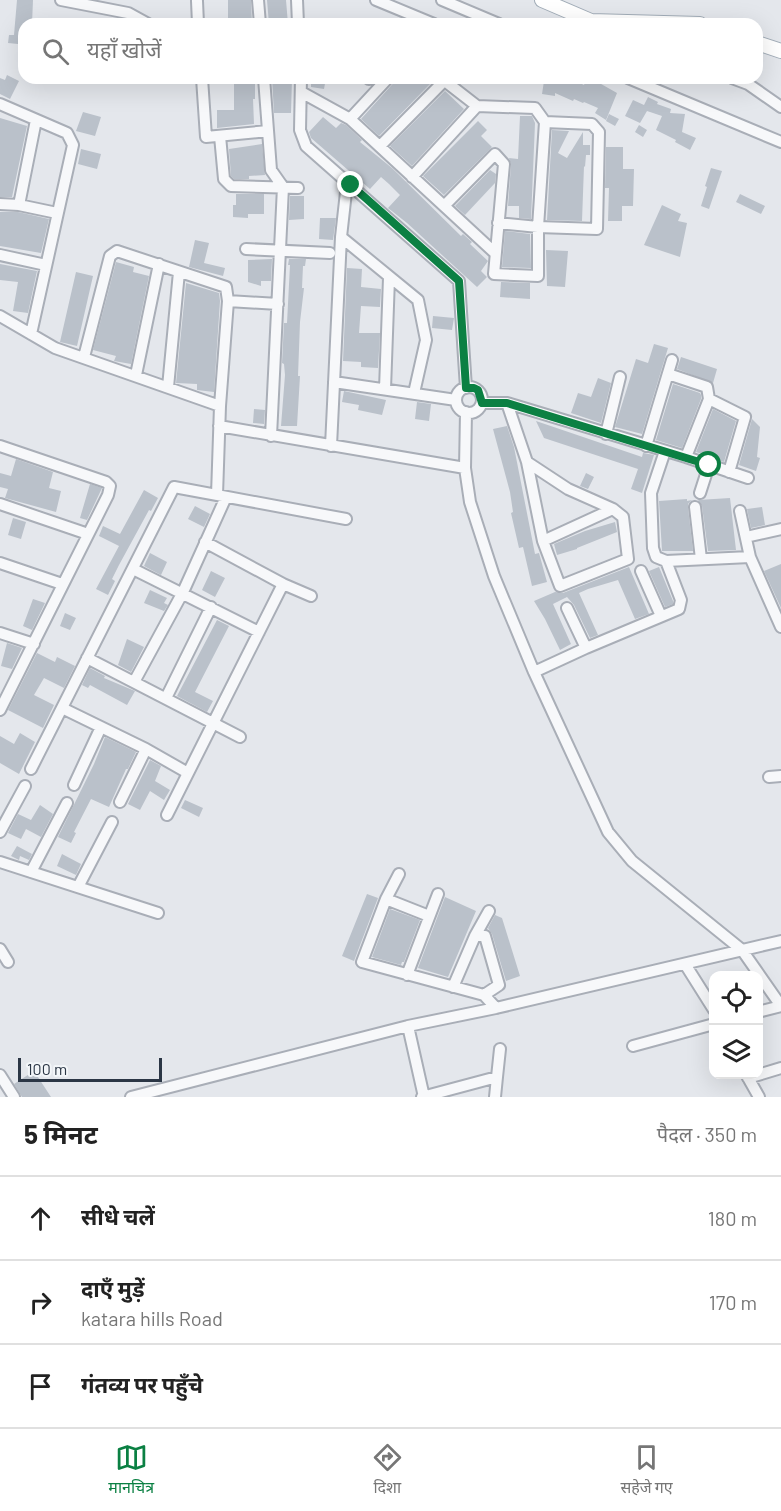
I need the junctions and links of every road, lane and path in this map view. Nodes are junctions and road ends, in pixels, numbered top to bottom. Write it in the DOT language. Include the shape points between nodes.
graph roads {
  1 [pos="258,0"];
  2 [pos="297,0"];
  3 [pos="376,0"];
  4 [pos="442,0"];
  5 [pos="542,0"];
  6 [pos="67,1"];
  7 [pos="197,1"];
  8 [pos="137,18"];
  9 [pos="198,18"];
  10 [pos="260,18"];
  11 [pos="298,18"];
  12 [pos="407,18"];
  13 [pos="485,18"];
  14 [pos="584,18"];
  15 [pos="763,45"];
  16 [pos="781,51"];
  17 [pos="202,84"];
  18 [pos="264,84"];
  19 [pos="301,84"];
  20 [pos="382,84"];
  21 [pos="438,84"];
  22 [pos="447,84"];
  23 [pos="642,84"];
  24 [pos="748,84"];
  25 [pos="301,92"];
  26 [pos="0,104"];
  27 [pos="477,106"];
  28 [pos="781,107"];
  29 [pos="350,119"];
  30 [pos="36,120"];
  31 [pos="545,122"];
  32 [pos="268,131"];
  33 [pos="220,136"];
  34 [pos="781,142"];
  35 [pos="380,146"];
  36 [pos="412,177"];
  37 [pos="351,185"];
  38 [pos="283,187"];
  39 [pos="298,188"];
  40 [pos="0,204"];
  41 [pos="19,205"];
  42 [pos="444,206"];
  43 [pos="57,213"];
  44 [pos="498,223"];
  45 [pos="538,227"];
  46 [pos="341,237"];
  47 [pos="246,249"];
  48 [pos="281,251"];
  49 [pos="330,253"];
  50 [pos="495,253"];
  51 [pos="0,255"];
  52 [pos="159,264"];
  53 [pos="46,265"];
  54 [pos="179,272"];
  55 [pos="389,278"];
  56 [pos="228,301"];
  57 [pos="278,304"];
  58 [pos="0,316"];
  59 [pos="31,334"];
  60 [pos="84,357"];
  61 [pos="672,360"];
  62 [pos="668,374"];
  63 [pos="136,375"];
  64 [pos="620,377"];
  65 [pos="334,382"];
  66 [pos="168,387"];
  67 [pos="385,388"];
  68 [pos="466,388"];
  69 [pos="414,393"];
  70 [pos="709,399"];
  71 [pos="456,400"];
  72 [pos="482,403"];
  73 [pos="507,403"];
  74 [pos="220,406"];
  75 [pos="466,412"];
  76 [pos="219,426"];
  77 [pos="606,434"];
  78 [pos="271,436"];
  79 [pos="0,446"];
  80 [pos="332,446"];
  81 [pos="646,446"];
  82 [pos="665,451"];
  83 [pos="686,457"];
  84 [pos="527,462"];
  85 [pos="709,465"];
  86 [pos="465,468"];
  87 [pos="729,472"];
  88 [pos="748,478"];
  89 [pos="700,493"];
  90 [pos="221,496"];
  91 [pos="0,504"];
  92 [pos="695,507"];
  93 [pos="614,509"];
  94 [pos="740,512"];
  95 [pos="346,519"];
  96 [pos="781,529"];
  97 [pos="88,534"];
  98 [pos="746,537"];
  99 [pos="543,541"];
  100 [pos="206,542"];
  101 [pos="750,557"];
  102 [pos="701,560"];
  103 [pos="666,561"];
  104 [pos="0,563"];
  105 [pos="133,568"];
  106 [pos="641,571"];
  107 [pos="62,584"];
  108 [pos="283,584"];
  109 [pos="183,592"];
  110 [pos="310,596"];
  111 [pos="211,607"];
  112 [pos="567,608"];
  113 [pos="660,616"];
  114 [pos="781,627"];
  115 [pos="259,632"];
  116 [pos="0,633"];
  117 [pos="34,645"];
  118 [pos="586,648"];
  119 [pos="87,658"];
  120 [pos="534,672"];
  121 [pos="134,682"];
  122 [pos="166,698"];
  123 [pos="62,708"];
  124 [pos="0,710"];
  125 [pos="213,723"];
  126 [pos="101,727"];
  127 [pos="240,737"];
  128 [pos="146,749"];
  129 [pos="31,769"];
  130 [pos="188,772"];
  131 [pos="781,776"];
  132 [pos="769,777"];
  133 [pos="74,785"];
  134 [pos="25,786"];
  135 [pos="120,802"];
  136 [pos="67,803"];
  137 [pos="166,815"];
  138 [pos="112,822"];
  139 [pos="0,832"];
  140 [pos="0,862"];
  141 [pos="31,872"];
  142 [pos="399,874"];
  143 [pos="78,887"];
  144 [pos="438,894"];
  145 [pos="386,899"];
  146 [pos="489,911"];
  147 [pos="158,913"];
  148 [pos="429,916"];
  149 [pos="475,936"];
  150 [pos="781,941"];
  151 [pos="0,949"];
  152 [pos="742,950"];
  153 [pos="8,962"];
  154 [pos="685,964"];
  155 [pos="407,975"];
  156 [pos="499,985"];
  157 [pos="453,987"];
  158 [pos="484,995"];
  159 [pos="709,1002"];
  160 [pos="781,1006"];
  161 [pos="496,1008"];
  162 [pos="763,1011"];
  163 [pos="710,1025"];
  164 [pos="408,1026"];
  165 [pos="633,1046"];
  166 [pos="500,1048"];
  167 [pos="781,1068"];
  168 [pos="763,1072"];
  169 [pos="0,1075"];
  170 [pos="497,1077"];
  171 [pos="749,1079"];
  172 [pos="14,1097"];
  173 [pos="131,1097"];
  174 [pos="423,1097"];
  175 [pos="495,1097"];
  176 [pos="759,1097"];
  1 -- 10 [label="street"];
  2 -- 11 [label="street"];
  3 -- 12 [label="street"];
  4 -- 13 [label="street"];
  5 -- 14 [label="main road"];
  6 -- 8 [label="street"];
  7 -- 9 [label="street"];
  15 -- 16 [label="main road"];
  17 -- 33 [label="street" via="206,137"];
  18 -- 32 [label="street"];
  19 -- 25 [label="street"];
  20 -- 29 [label="street"];
  21 -- 35 [label="street"];
  22 -- 27 [label="street"];
  23 -- 34 [label="street"];
  24 -- 28 [label="street"];
  25 -- 29 [label="street"];
  25 -- 37 [label="street" via="300,130 306,146"];
  26 -- 30 [label="street"];
  27 -- 31 [label="street" via="535,108"];
  27 -- 36 [label="street"];
  29 -- 35 [label="street"];
  30 -- 41 [label="street"];
  30 -- 43 [label="street" via="67,133 73,145"];
  31 -- 45 [label="street"];
  31 -- 45 [label="street" via="592,124 599,132 597,229"];
  32 -- 33 [label="street"];
  32 -- 38 [label="street" via="272,170"];
  33 -- 38 [label="street" via="224,179 231,186"];
  35 -- 36 [label="street"];
  36 -- 42 [label="street"];
  37 -- 46 [label="street" via="346,192"];
  37 -- 68 [label="street" via="459,281"];
  38 -- 39 [label="street"];
  38 -- 48 [label="street"];
  40 -- 41 [label="street"];
  41 -- 43 [label="street"];
  42 -- 44 [label="street" via="495,154 504,164"];
  42 -- 50 [label="street"];
  43 -- 53 [label="street"];
  44 -- 45 [label="street"];
  44 -- 50 [label="street"];
  45 -- 50 [label="street" via="538,276 494,274"];
  46 -- 55 [label="street"];
  46 -- 65 [label="street"];
  47 -- 48 [label="street"];
  48 -- 49 [label="street"];
  48 -- 57 [label="street"];
  51 -- 53 [label="street"];
  52 -- 54 [label="street"];
  52 -- 60 [label="street" via="117,251 110,256"];
  52 -- 63 [label="street"];
  53 -- 59 [label="street"];
  54 -- 56 [label="street" via="226,287"];
  54 -- 66 [label="street"];
  55 -- 67 [label="street"];
  55 -- 69 [label="street" via="418,300 426,340"];
  56 -- 57 [label="street"];
  56 -- 74 [label="street"];
  57 -- 78 [label="street"];
  58 -- 59 [label="street"];
  59 -- 60 [label="street" via="55,348"];
  60 -- 63 [label="street"];
  61 -- 62 [label="street"];
  62 -- 70 [label="street" via="707,387"];
  62 -- 81 [label="street"];
  63 -- 66 [label="street"];
  64 -- 77 [label="street"];
  65 -- 67 [label="street"];
  65 -- 80 [label="street"];
  66 -- 74 [label="street"];
  67 -- 69 [label="street"];
  68 -- 71 [label="street"];
  68 -- 72 [label="street" via="478,390"];
  69 -- 71 [label="street"];
  70 -- 83 [label="street"];
  70 -- 87 [label="street" via="745,417"];
  71 -- 75 [label="street"];
  72 -- 73 [label="street"];
  72 -- 75 [label="street" via="474,412"];
  73 -- 77 [label="street"];
  73 -- 84 [label="street"];
  74 -- 76 [label="street"];
  75 -- 86 [label="street"];
  76 -- 78 [label="street"];
  76 -- 90 [label="street"];
  77 -- 81 [label="street"];
  78 -- 80 [label="street"];
  79 -- 97 [label="street" via="110,486"];
  80 -- 86 [label="street"];
  81 -- 82 [label="street"];
  82 -- 83 [label="street"];
  82 -- 103 [label="street" via="651,493 653,548 656,557"];
  83 -- 85 [label="street"];
  84 -- 93 [label="street" via="568,489"];
  84 -- 99 [label="street"];
  85 -- 87 [label="street"];
  85 -- 89 [label="street"];
  86 -- 120 [label="street" via="470,502 494,576"];
  87 -- 88 [label="street"];
  90 -- 95 [label="street"];
  90 -- 100 [label="street"];
  90 -- 105 [label="street" via="174,487"];
  91 -- 97 [label="street"];
  92 -- 102 [label="street"];
  93 -- 99 [label="street"];
  93 -- 99 [label="street" via="623,517 628,559 560,586"];
  94 -- 98 [label="street"];
  96 -- 98 [label="street"];
  97 -- 107 [label="street"];
  98 -- 101 [label="street"];
  100 -- 108 [label="street"];
  100 -- 109 [label="street"];
  101 -- 102 [label="street"];
  101 -- 114 [label="street"];
  102 -- 103 [label="street"];
  103 -- 113 [label="street" via="681,600 679,609"];
  104 -- 107 [label="street"];
  105 -- 109 [label="street"];
  105 -- 119 [label="street"];
  106 -- 113 [label="street"];
  107 -- 117 [label="street"];
  108 -- 110 [label="street"];
  108 -- 115 [label="street"];
  109 -- 111 [label="street"];
  109 -- 121 [label="street"];
  111 -- 115 [label="street"];
  111 -- 122 [label="street"];
  112 -- 118 [label="street"];
  113 -- 118 [label="street"];
  115 -- 125 [label="street"];
  116 -- 117 [label="street"];
  117 -- 124 [label="street"];
  118 -- 120 [label="street"];
  119 -- 121 [label="street"];
  119 -- 123 [label="street"];
  120 -- 152 [label="street" via="608,832 632,861"];
  121 -- 122 [label="street"];
  122 -- 125 [label="street"];
  123 -- 126 [label="street"];
  123 -- 129 [label="street"];
  125 -- 127 [label="street"];
  125 -- 130 [label="street"];
  126 -- 128 [label="street"];
  126 -- 133 [label="street"];
  128 -- 130 [label="street"];
  128 -- 135 [label="street"];
  130 -- 137 [label="street"];
  131 -- 132 [label="street"];
  134 -- 139 [label="street"];
  136 -- 141 [label="street"];
  138 -- 143 [label="street"];
  140 -- 141 [label="street"];
  141 -- 143 [label="street"];
  142 -- 145 [label="street"];
  143 -- 147 [label="street"];
  144 -- 148 [label="street"];
  145 -- 148 [label="street"];
  145 -- 155 [label="street" via="362,962"];
  146 -- 149 [label="street"];
  148 -- 155 [label="street"];
  149 -- 156 [label="street" via="485,936"];
  149 -- 157 [label="street"];
  150 -- 152 [label="street"];
  151 -- 153 [label="street"];
  152 -- 154 [label="street"];
  152 -- 160 [label="street"];
  154 -- 159 [label="street"];
  154 -- 161 [label="street"];
  155 -- 157 [label="street"];
  156 -- 158 [label="street"];
  156 -- 161 [label="street"];
  157 -- 158 [label="street"];
  158 -- 161 [label="street"];
  160 -- 162 [label="street"];
  161 -- 164 [label="street"];
  163 -- 165 [label="street"];
  164 -- 173 [label="street"];
  164 -- 174 [label="street"];
  166 -- 170 [label="street"];
  167 -- 168 [label="street"];
  169 -- 172 [label="street"];
  170 -- 174 [label="street"];
  170 -- 175 [label="street"];
  171 -- 176 [label="street"];
}
